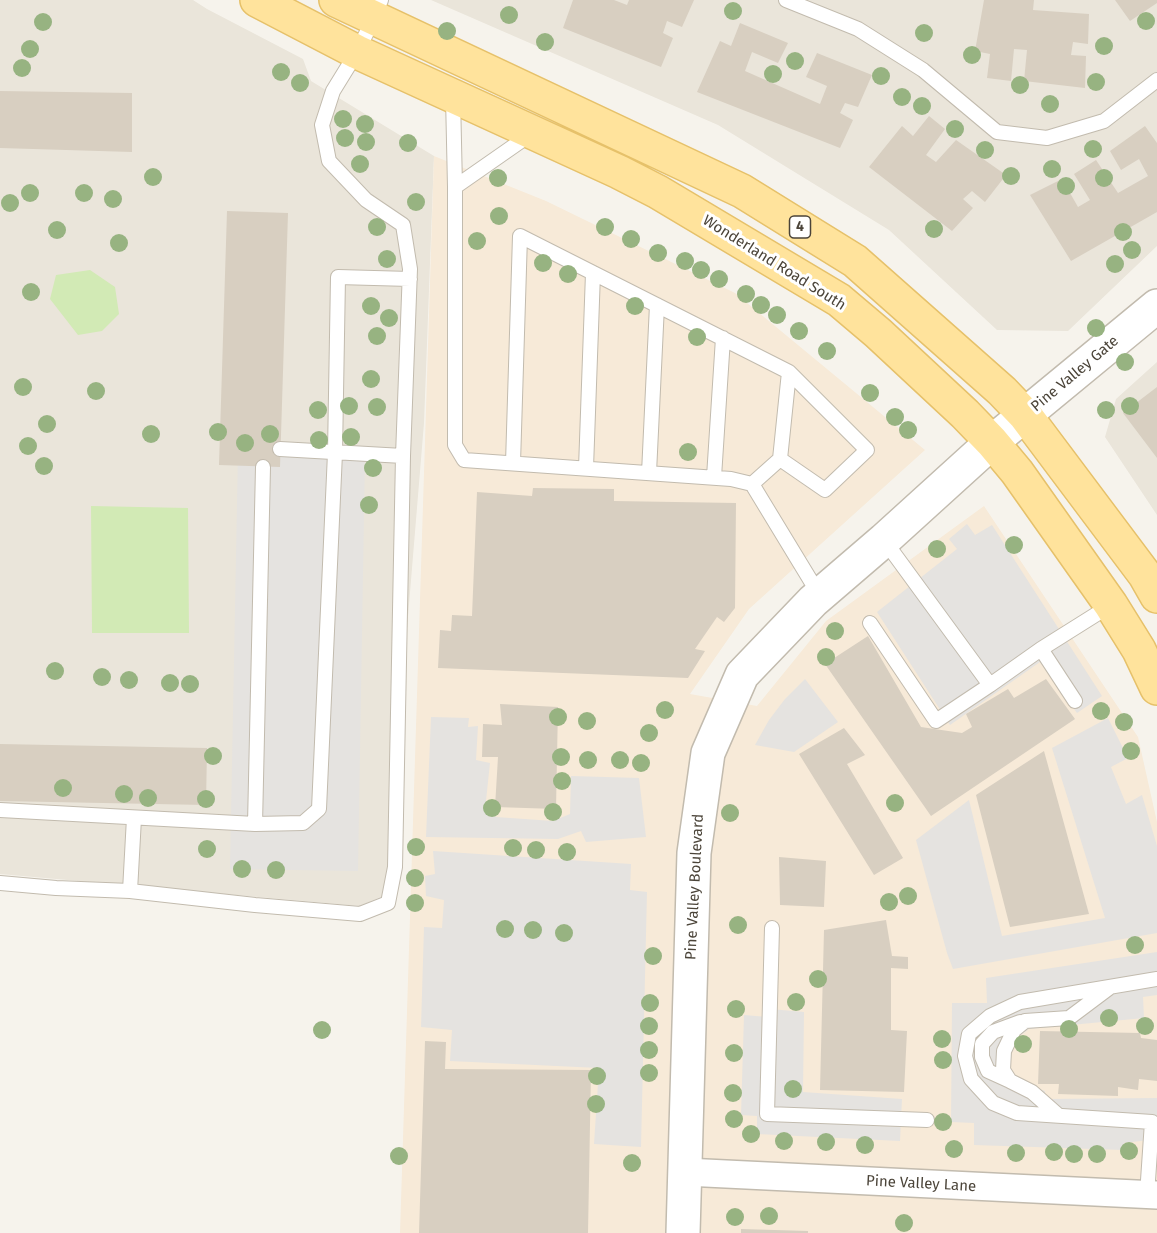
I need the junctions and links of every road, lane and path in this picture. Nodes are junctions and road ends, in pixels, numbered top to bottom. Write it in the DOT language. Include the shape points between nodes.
graph roads {
  1 [pos="257,0"];
  2 [pos="336,0"];
  3 [pos="786,0"];
  4 [pos="378,9"];
  5 [pos="357,52"];
  6 [pos="1157,80"];
  7 [pos="453,95"];
  8 [pos="533,132"];
  9 [pos="455,187"];
  10 [pos="593,273"];
  11 [pos="410,279"];
  12 [pos="657,305"];
  13 [pos="1157,306"];
  14 [pos="723,338"];
  15 [pos="789,372"];
  16 [pos="1025,415"];
  17 [pos="992,442"];
  18 [pos="280,449"];
  19 [pos="335,453"];
  20 [pos="403,456"];
  21 [pos="780,459"];
  22 [pos="513,464"];
  23 [pos="263,467"];
  24 [pos="586,468"];
  25 [pos="649,473"];
  26 [pos="714,477"];
  27 [pos="752,484"];
  28 [pos="884,540"];
  29 [pos="820,596"];
  30 [pos="1157,596"];
  31 [pos="1111,605"];
  32 [pos="870,623"];
  33 [pos="1041,649"];
  34 [pos="990,685"];
  35 [pos="1157,688"];
  36 [pos="1075,701"];
  37 [pos="0,810"];
  38 [pos="134,818"];
  39 [pos="255,824"];
  40 [pos="0,883"];
  41 [pos="130,891"];
  42 [pos="772,928"];
  43 [pos="1157,979"];
  44 [pos="1110,987"];
  45 [pos="1025,1021"];
  46 [pos="1010,1081"];
  47 [pos="1058,1115"];
  48 [pos="927,1120"];
  49 [pos="1154,1122"];
  50 [pos="685,1172"];
  51 [pos="1152,1195"];
  52 [pos="683,1233"];
  1 -- 5 [label="main road, Wonderland Road South"];
  2 -- 4 [label="main road, 4"];
  3 -- 6 [label="lane" via="858,28 923,70 997,132 1047,138 1104,121"];
  4 -- 5 [label="lane"];
  4 -- 16 [label="main road, 4" via="634,141 742,191 855,261"];
  5 -- 7 [label="main road, Wonderland Road South"];
  5 -- 11 [label="lane" via="333,91 322,125 329,161 366,200 403,225"];
  7 -- 8 [label="main road, Wonderland Road South"];
  7 -- 9 [label="lane"];
  8 -- 9 [label="lane"];
  8 -- 17 [label="main road, Wonderland Road South" via="658,192 839,300"];
  9 -- 22 [label="lane" via="455,445 464,460"];
  10 -- 12 [label="lane"];
  10 -- 22 [label="lane" via="520,236"];
  10 -- 24 [label="lane"];
  11 -- 19 [label="lane" via="338,277"];
  11 -- 20 [label="lane"];
  12 -- 14 [label="lane"];
  12 -- 25 [label="lane"];
  13 -- 16 [label="street, Pine Valley Gate"];
  14 -- 15 [label="lane"];
  14 -- 26 [label="lane"];
  15 -- 21 [label="lane"];
  15 -- 21 [label="lane" via="867,450 825,490"];
  16 -- 17 [label="street, Pine Valley Gate"];
  16 -- 30 [label="main road, 4"];
  17 -- 28 [label="street, Pine Valley Boulevard"];
  17 -- 31 [label="main road, Wonderland Road South"];
  18 -- 19 [label="lane"];
  19 -- 20 [label="lane"];
  19 -- 39 [label="lane" via="319,809 303,823"];
  20 -- 41 [label="lane" via="395,867 388,903 360,914"];
  21 -- 27 [label="lane"];
  22 -- 24 [label="lane"];
  23 -- 39 [label="lane"];
  24 -- 25 [label="lane"];
  25 -- 26 [label="lane"];
  26 -- 27 [label="lane"];
  27 -- 29 [label="lane"];
  28 -- 29 [label="street, Pine Valley Boulevard"];
  28 -- 34 [label="lane"];
  29 -- 50 [label="street, Pine Valley Boulevard" via="742,675 708,753 694,853"];
  31 -- 33 [label="lane"];
  31 -- 35 [label="main road, Wonderland Road South"];
  32 -- 34 [label="lane" via="936,721"];
  33 -- 34 [label="lane"];
  33 -- 36 [label="lane"];
  37 -- 38 [label="lane"];
  38 -- 39 [label="lane"];
  38 -- 41 [label="lane"];
  40 -- 41 [label="lane"];
  42 -- 48 [label="lane" via="768,1114"];
  43 -- 44 [label="lane"];
  44 -- 45 [label="lane" via="1069,1018"];
  44 -- 47 [label="lane" via="1020,1002 990,1016 969,1034 965,1056 971,1079 993,1103 1017,1113"];
  45 -- 46 [label="lane" via="1014,1030 1004,1051 1003,1070"];
  45 -- 46 [label="lane" via="993,1032 982,1044 981,1057 988,1071"];
  46 -- 47 [label="lane" via="1032,1092"];
  47 -- 49 [label="lane"];
  49 -- 51 [label="lane"];
  50 -- 51 [label="street, Pine Valley Lane"];
  50 -- 52 [label="street, Pine Valley Boulevard"];
}
